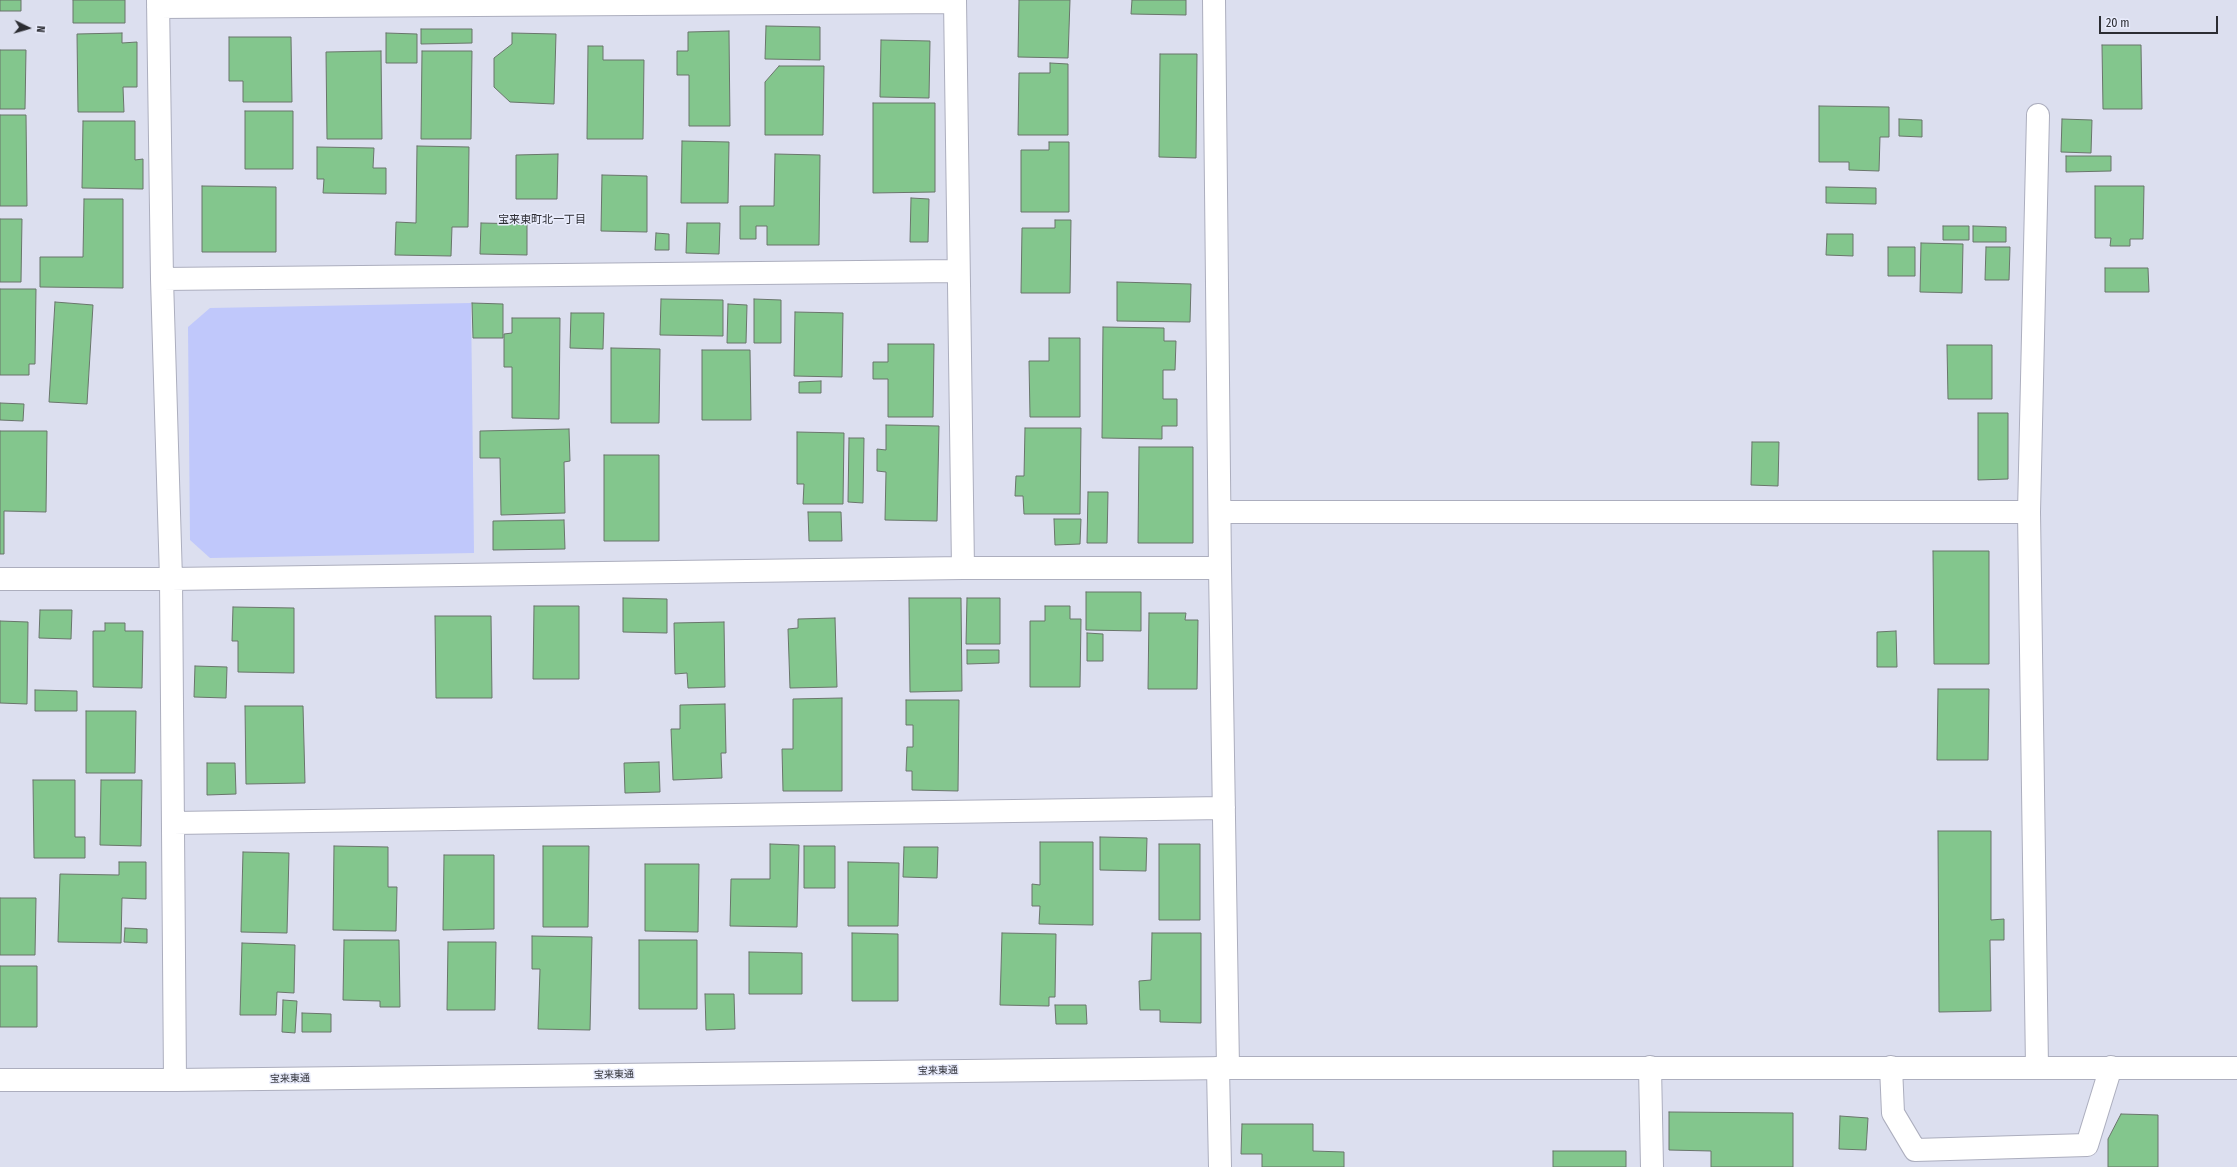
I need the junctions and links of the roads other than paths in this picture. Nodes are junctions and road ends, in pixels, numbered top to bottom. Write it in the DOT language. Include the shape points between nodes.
graph roads {
  1 [pos="1214,0"];
  2 [pos="955,1"];
  3 [pos="158,4"];
  4 [pos="2038,115"];
  5 [pos="958,271"];
  6 [pos="162,278"];
  7 [pos="1220,512"];
  8 [pos="2029,512"];
  9 [pos="963,568"];
  10 [pos="1220,568"];
  11 [pos="0,579"];
  12 [pos="171,579"];
  13 [pos="1224,808"];
  14 [pos="173,823"];
  15 [pos="1650,1067"];
  16 [pos="1891,1067"];
  17 [pos="2037,1067"];
  18 [pos="2112,1067"];
  19 [pos="1223,1068"];
  20 [pos="2237,1068"];
  21 [pos="0,1080"];
  22 [pos="175,1080"];
  23 [pos="1220,1167"];
  24 [pos="1652,1167"];
  1 -- 7 [label="street"];
  2 -- 3 [label="street"];
  2 -- 5 [label="street"];
  3 -- 6 [label="street"];
  4 -- 8 [label="street"];
  5 -- 6 [label="street"];
  5 -- 9 [label="street"];
  6 -- 12 [label="street"];
  7 -- 8 [label="street"];
  7 -- 10 [label="street"];
  8 -- 17 [label="street"];
  9 -- 10 [label="street"];
  9 -- 12 [label="street"];
  10 -- 13 [label="street"];
  11 -- 12 [label="street"];
  12 -- 14 [label="street"];
  13 -- 14 [label="street"];
  13 -- 19 [label="street"];
  14 -- 22 [label="street"];
  15 -- 16 [label="street, 宝来東通"];
  15 -- 19 [label="street, 宝来東通"];
  15 -- 24 [label="street"];
  16 -- 17 [label="street, 宝来東通"];
  16 -- 18 [label="street" via="1893,1113 1915,1150 2087,1145"];
  17 -- 18 [label="street, 宝来東通"];
  18 -- 20 [label="street, 宝来東通"];
  19 -- 22 [label="street, 宝来東通"];
  19 -- 23 [label="street"];
  21 -- 22 [label="street, 宝来東通"];
}
